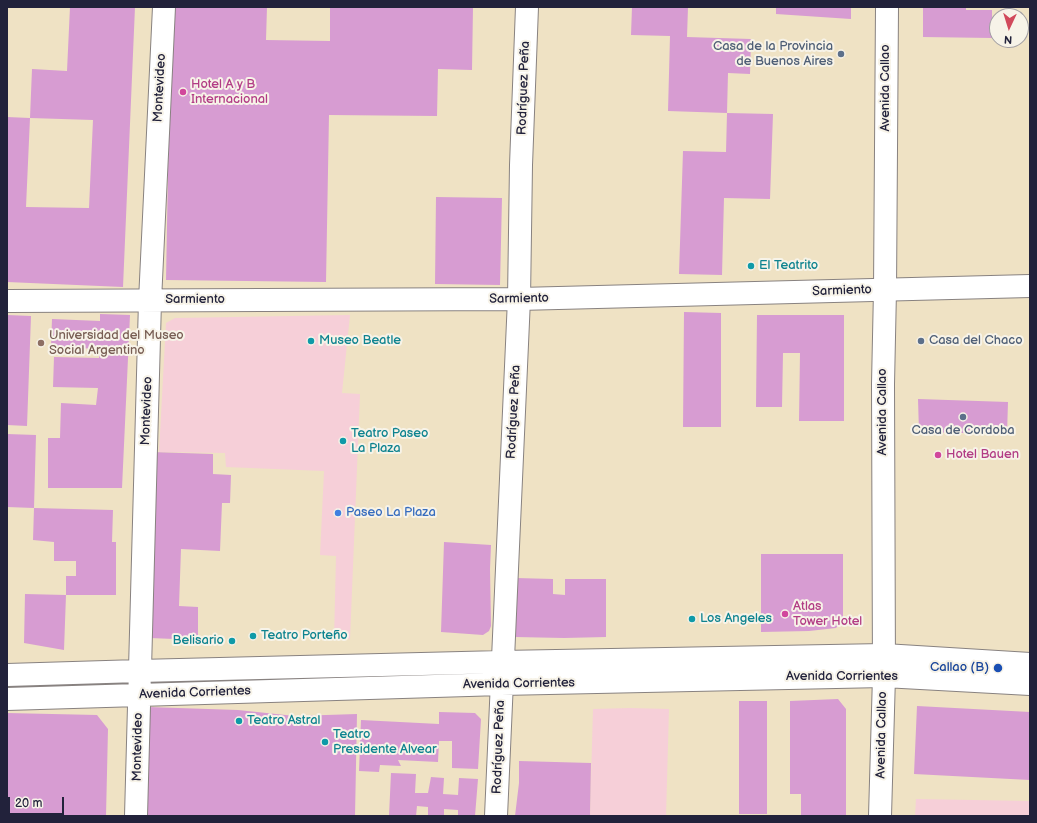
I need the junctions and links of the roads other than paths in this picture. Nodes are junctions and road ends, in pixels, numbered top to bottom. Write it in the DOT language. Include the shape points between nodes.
graph roads {
  1 [pos="164,7"];
  2 [pos="527,7"];
  3 [pos="887,7"];
  4 [pos="1030,286"];
  5 [pos="885,290"];
  6 [pos="518,299"];
  7 [pos="7,301"];
  8 [pos="150,301"];
  9 [pos="502,662"];
  10 [pos="1030,664"];
  11 [pos="884,666"];
  12 [pos="139,671"];
  13 [pos="7,675"];
  14 [pos="501,684"];
  15 [pos="1030,684"];
  16 [pos="139,695"];
  17 [pos="7,699"];
  18 [pos="136,816"];
  19 [pos="496,816"];
  20 [pos="880,816"];
  1 -- 8 [label="street, Montevideo"];
  2 -- 6 [label="street, Rodríguez Peña"];
  3 -- 5 [label="street, Avenida Callao"];
  4 -- 5 [label="street, Sarmiento"];
  5 -- 6 [label="street, Sarmiento"];
  5 -- 11 [label="street, Avenida Callao"];
  6 -- 8 [label="street, Sarmiento"];
  6 -- 9 [label="street, Rodríguez Peña"];
  7 -- 8 [label="street, Sarmiento"];
  8 -- 12 [label="street, Montevideo"];
  9 -- 11 [label="street, Avenida Corrientes"];
  9 -- 12 [label="street, Avenida Corrientes"];
  9 -- 14 [label="street, Rodríguez Peña"];
  10 -- 11 [label="street, Avenida Corrientes"];
  11 -- 14 [label="street, Avenida Corrientes"];
  11 -- 15 [label="street, Avenida Corrientes"];
  11 -- 20 [label="street, Avenida Callao"];
  12 -- 13 [label="street, Avenida Corrientes"];
  12 -- 16 [label="street, Montevideo"];
  14 -- 16 [label="street, Avenida Corrientes"];
  14 -- 19 [label="street, Rodríguez Peña"];
  16 -- 17 [label="street, Avenida Corrientes"];
  16 -- 18 [label="street, Montevideo"];
}
